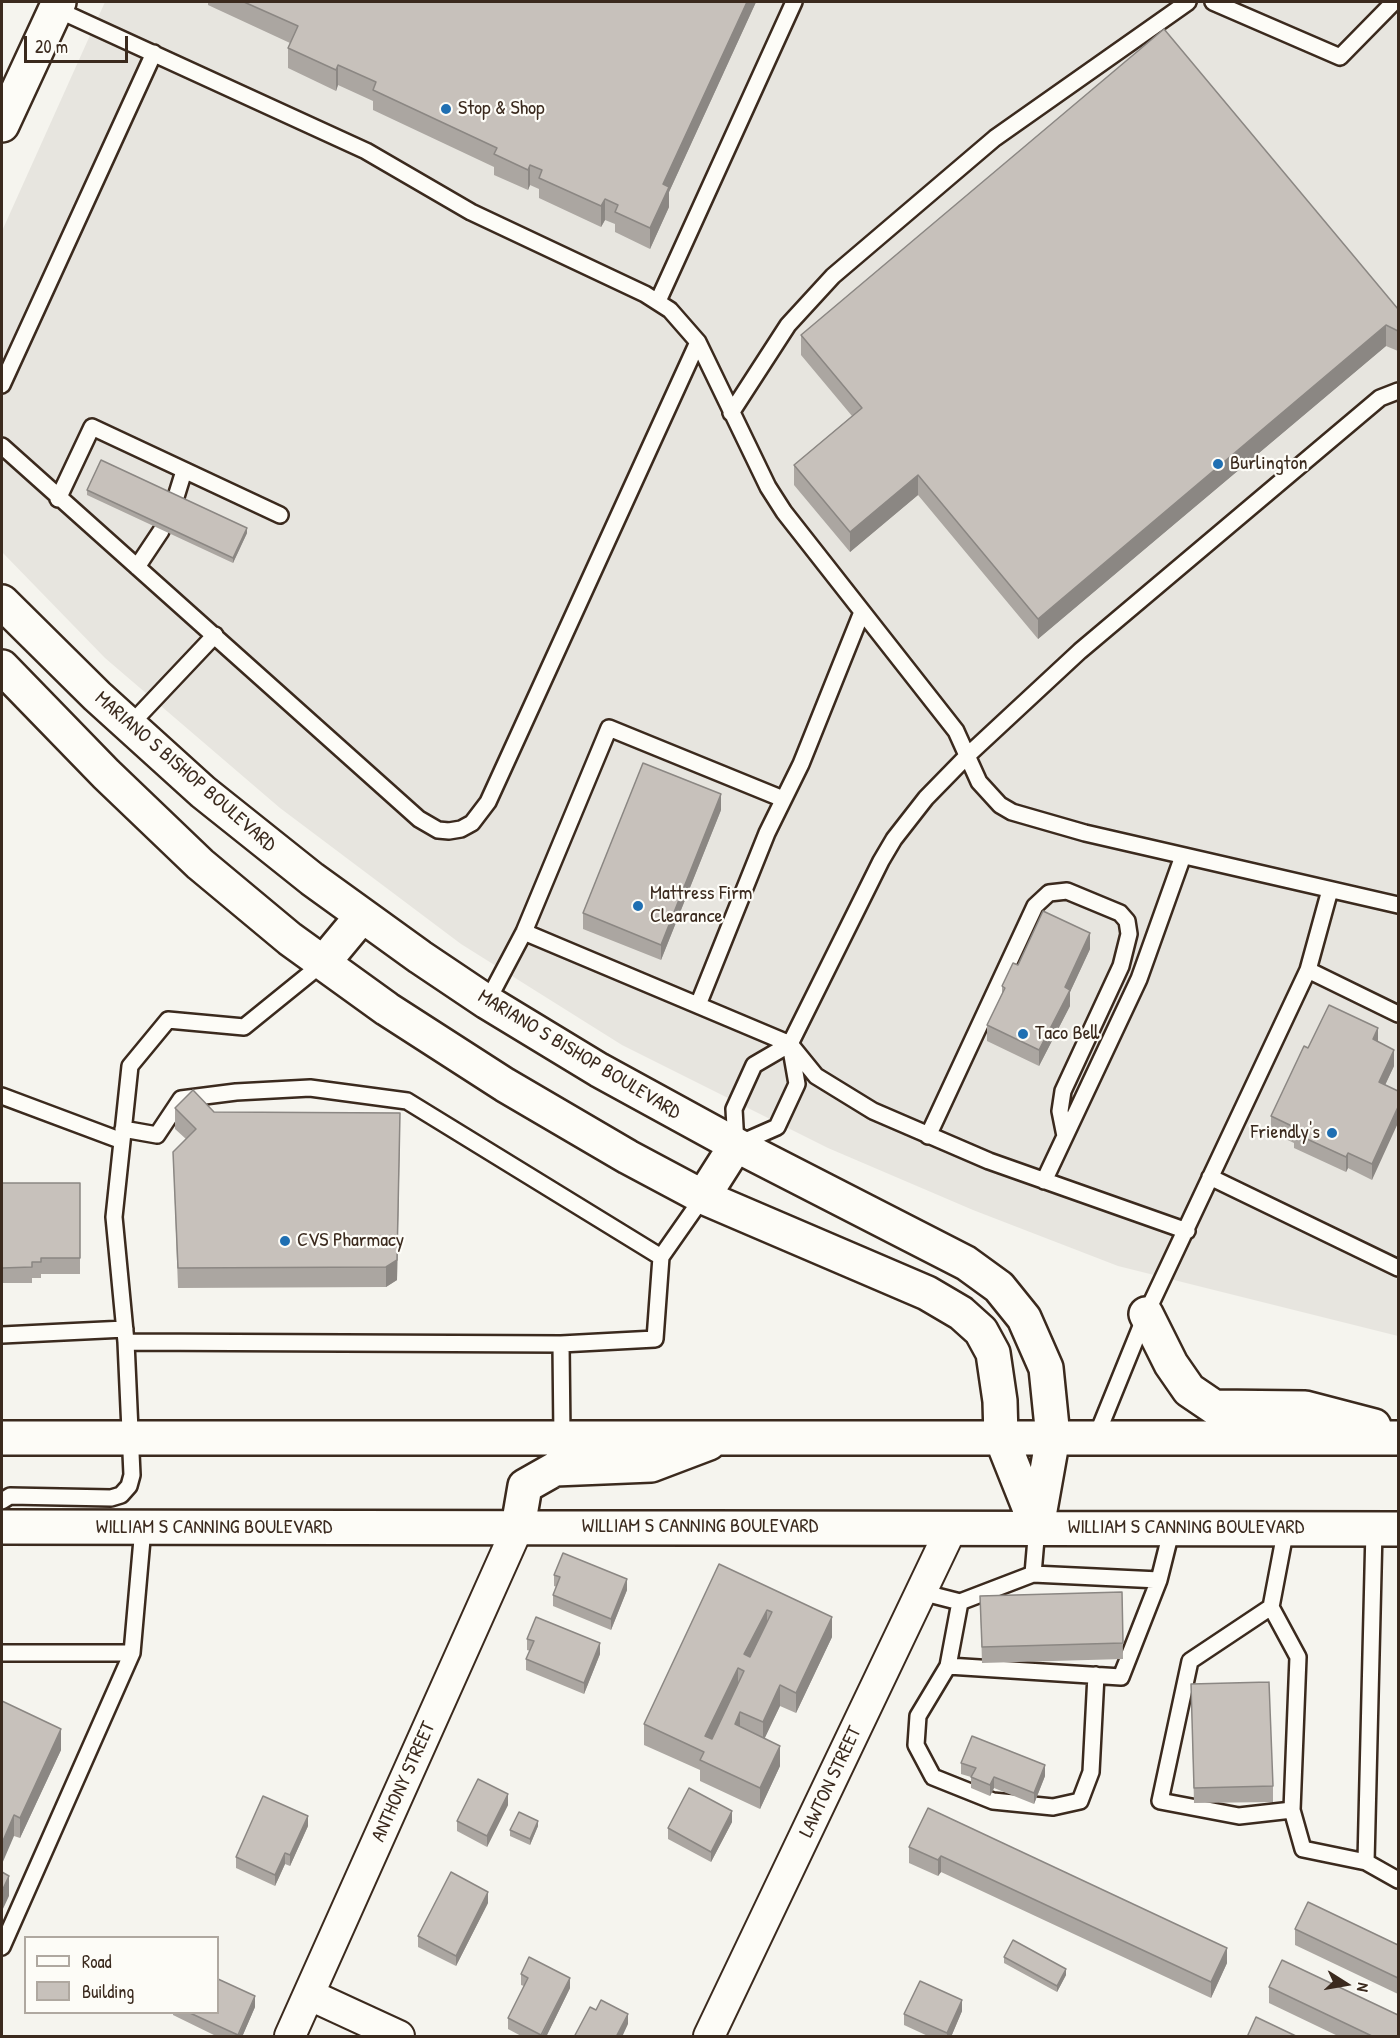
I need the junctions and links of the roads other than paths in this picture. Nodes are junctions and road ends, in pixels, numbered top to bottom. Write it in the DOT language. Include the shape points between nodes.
graph roads {
  1 [pos="794,2"];
  2 [pos="1188,2"];
  3 [pos="1213,2"];
  4 [pos="1394,2"];
  5 [pos="58,5"];
  6 [pos="154,53"];
  7 [pos="2,125"];
  8 [pos="658,301"];
  9 [pos="698,342"];
  10 [pos="2,385"];
  11 [pos="1398,391"];
  12 [pos="731,413"];
  13 [pos="2,446"];
  14 [pos="184,471"];
  15 [pos="58,499"];
  16 [pos="175,500"];
  17 [pos="280,515"];
  18 [pos="161,531"];
  19 [pos="137,567"];
  20 [pos="2,602"];
  21 [pos="862,612"];
  22 [pos="215,635"];
  23 [pos="2,667"];
  24 [pos="129,726"];
  25 [pos="968,754"];
  26 [pos="783,798"];
  27 [pos="1183,856"];
  28 [pos="1330,890"];
  29 [pos="1398,905"];
  30 [pos="362,916"];
  31 [pos="524,932"];
  32 [pos="323,963"];
  33 [pos="1308,970"];
  34 [pos="487,1002"];
  35 [pos="698,1005"];
  36 [pos="1398,1014"];
  37 [pos="790,1044"];
  38 [pos="2,1096"];
  39 [pos="123,1135"];
  40 [pos="928,1136"];
  41 [pos="1065,1136"];
  42 [pos="736,1145"];
  43 [pos="1210,1177"];
  44 [pos="1044,1181"];
  45 [pos="703,1197"];
  46 [pos="1187,1231"];
  47 [pos="661,1257"];
  48 [pos="1398,1268"];
  49 [pos="1146,1314"];
  50 [pos="2,1335"];
  51 [pos="126,1336"];
  52 [pos="561,1344"];
  53 [pos="1398,1432"];
  54 [pos="728,1436"];
  55 [pos="562,1437"];
  56 [pos="1001,1437"];
  57 [pos="1053,1437"];
  58 [pos="1096,1437"];
  59 [pos="2,1438"];
  60 [pos="132,1438"];
  61 [pos="1398,1438"];
  62 [pos="2,1501"];
  63 [pos="2,1527"];
  64 [pos="518,1527"];
  65 [pos="952,1527"];
  66 [pos="1037,1527"];
  67 [pos="143,1528"];
  68 [pos="1172,1528"];
  69 [pos="1286,1528"];
  70 [pos="1386,1529"];
  71 [pos="1033,1574"];
  72 [pos="1160,1580"];
  73 [pos="921,1592"];
  74 [pos="960,1602"];
  75 [pos="1271,1607"];
  76 [pos="2,1653"];
  77 [pos="132,1653"];
  78 [pos="948,1666"];
  79 [pos="1096,1675"];
  80 [pos="1292,1810"];
  81 [pos="1366,1862"];
  82 [pos="1398,1880"];
  83 [pos="2,1947"];
  84 [pos="309,1995"];
  85 [pos="290,2037"];
  86 [pos="399,2037"];
  87 [pos="709,2037"];
  1 -- 8 [label="lane"];
  2 -- 12 [label="lane" via="995,138 833,276 788,325"];
  3 -- 4 [label="lane" via="1340,57"];
  5 -- 6 [label="lane"];
  5 -- 7 [label="main road"];
  6 -- 8 [label="lane" via="366,151 471,212"];
  6 -- 10 [label="lane"];
  8 -- 9 [label="lane" via="681,319"];
  9 -- 12 [label="lane"];
  9 -- 22 [label="lane" via="488,802 472,823 449,831 428,825"];
  11 -- 25 [label="lane" via="1380,398 1088,643"];
  12 -- 21 [label="lane" via="780,506"];
  13 -- 15 [label="lane"];
  14 -- 15 [label="lane" via="92,427"];
  14 -- 16 [label="lane"];
  14 -- 17 [label="lane"];
  15 -- 19 [label="lane"];
  18 -- 19 [label="lane"];
  19 -- 22 [label="lane"];
  20 -- 24 [label="main road, MARIANO S BISHOP BOULEVARD"];
  21 -- 25 [label="lane" via="956,731"];
  21 -- 26 [label="lane" via="801,764"];
  22 -- 24 [label="lane"];
  23 -- 32 [label="main road" via="200,864"];
  24 -- 30 [label="main road, MARIANO S BISHOP BOULEVARD" via="256,835"];
  25 -- 27 [label="lane" via="988,795 1012,812"];
  25 -- 37 [label="lane" via="894,838"];
  26 -- 31 [label="lane" via="609,728"];
  26 -- 35 [label="lane"];
  27 -- 28 [label="lane"];
  27 -- 41 [label="lane" via="1139,979"];
  28 -- 29 [label="lane"];
  28 -- 33 [label="lane"];
  30 -- 32 [label="main road"];
  30 -- 34 [label="main road, MARIANO S BISHOP BOULEVARD"];
  31 -- 34 [label="lane"];
  31 -- 35 [label="lane"];
  32 -- 39 [label="lane" via="244,1027 168,1020 130,1066"];
  32 -- 45 [label="main road" via="505,1085"];
  33 -- 36 [label="lane"];
  33 -- 43 [label="lane"];
  34 -- 42 [label="main road, MARIANO S BISHOP BOULEVARD" via="599,1070"];
  35 -- 37 [label="lane"];
  37 -- 40 [label="lane" via="816,1076 833,1089"];
  37 -- 42 [label="lane" via="754,1065 734,1109"];
  37 -- 42 [label="lane" via="797,1084 777,1127"];
  38 -- 39 [label="lane"];
  39 -- 47 [label="lane" via="157,1135 181,1099 236,1092 310,1088 407,1101"];
  39 -- 51 [label="lane" via="114,1217"];
  40 -- 41 [label="lane" via="1035,906 1049,893 1058,891 1076,894 1120,913 1127,921 1129,934 1121,966 1063,1091 1060,1111"];
  40 -- 44 [label="lane"];
  41 -- 44 [label="lane"];
  42 -- 45 [label="main road"];
  42 -- 57 [label="main road, MARIANO S BISHOP BOULEVARD" via="966,1263 999,1287 1024,1318 1046,1368"];
  43 -- 46 [label="lane"];
  43 -- 48 [label="lane"];
  44 -- 46 [label="lane"];
  45 -- 47 [label="lane"];
  45 -- 56 [label="main road" via="927,1293 961,1313 981,1331 993,1353"];
  46 -- 49 [label="lane"];
  47 -- 52 [label="lane" via="655,1339"];
  49 -- 53 [label="main road" via="1189,1390 1214,1407 1305,1408"];
  49 -- 58 [label="lane"];
  50 -- 51 [label="lane"];
  51 -- 52 [label="lane"];
  51 -- 60 [label="lane"];
  52 -- 55 [label="lane"];
  54 -- 55 [label="main road"];
  54 -- 56 [label="main road"];
  54 -- 64 [label="main road" via="651,1465 555,1468 525,1486"];
  55 -- 60 [label="main road"];
  56 -- 57 [label="main road"];
  56 -- 66 [label="main road"];
  57 -- 58 [label="main road"];
  57 -- 66 [label="main road, MARIANO S BISHOP BOULEVARD"];
  58 -- 61 [label="main road"];
  59 -- 60 [label="main road"];
  60 -- 62 [label="lane" via="132,1475 121,1495 10,1496"];
  63 -- 67 [label="main road, WILLIAM S CANNING BOULEVARD"];
  64 -- 65 [label="main road, WILLIAM S CANNING BOULEVARD"];
  64 -- 67 [label="main road, WILLIAM S CANNING BOULEVARD"];
  64 -- 84 [label="street, ANTHONY STREET"];
  65 -- 66 [label="main road, WILLIAM S CANNING BOULEVARD"];
  65 -- 73 [label="street, LAWTON STREET"];
  66 -- 68 [label="main road, WILLIAM S CANNING BOULEVARD"];
  66 -- 71 [label="lane"];
  67 -- 77 [label="lane"];
  68 -- 69 [label="main road, WILLIAM S CANNING BOULEVARD"];
  68 -- 72 [label="lane"];
  69 -- 70 [label="main road, WILLIAM S CANNING BOULEVARD"];
  69 -- 75 [label="lane"];
  70 -- 81 [label="lane"];
  71 -- 72 [label="lane"];
  71 -- 74 [label="lane"];
  72 -- 79 [label="lane" via="1121,1677"];
  73 -- 74 [label="lane"];
  73 -- 87 [label="street, LAWTON STREET"];
  74 -- 78 [label="lane"];
  75 -- 80 [label="lane" via="1298,1657"];
  75 -- 80 [label="lane" via="1190,1661 1160,1801 1239,1816"];
  76 -- 77 [label="lane"];
  77 -- 83 [label="lane"];
  78 -- 79 [label="lane"];
  78 -- 79 [label="lane" via="918,1716 916,1745 933,1777 993,1801 1053,1807 1080,1801 1091,1772"];
  80 -- 81 [label="lane" via="1303,1849"];
  81 -- 82 [label="lane"];
  84 -- 85 [label="street, ANTHONY STREET"];
  84 -- 86 [label="street"];
}
